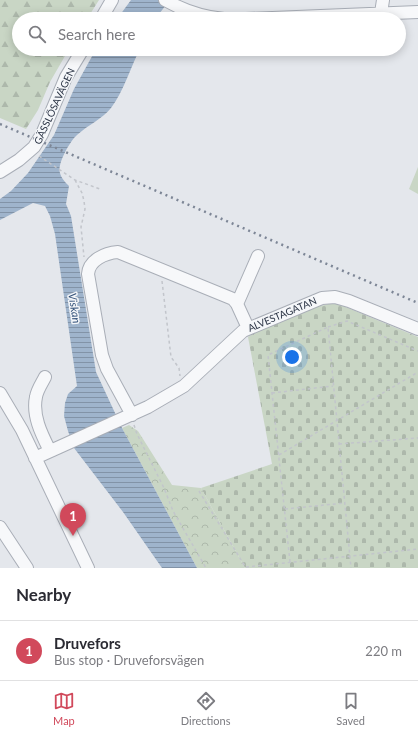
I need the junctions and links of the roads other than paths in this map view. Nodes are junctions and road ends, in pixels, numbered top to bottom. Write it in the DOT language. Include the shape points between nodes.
graph roads {
  1 [pos="112,0"];
  2 [pos="383,0"];
  3 [pos="170,3"];
  4 [pos="105,12"];
  5 [pos="192,12"];
  6 [pos="381,12"];
  7 [pos="406,12"];
  8 [pos="418,12"];
  9 [pos="79,56"];
  10 [pos="0,172"];
  11 [pos="258,256"];
  12 [pos="237,304"];
  13 [pos="248,328"];
  14 [pos="418,329"];
  15 [pos="46,377"];
  16 [pos="0,393"];
  17 [pos="127,417"];
  18 [pos="50,452"];
  19 [pos="35,458"];
  20 [pos="0,527"];
  21 [pos="27,568"];
  22 [pos="88,568"];
  1 -- 4 [label="street"];
  2 -- 6 [label="street"];
  3 -- 5 [label="street"];
  7 -- 8 [label="street"];
  9 -- 10 [label="street, GÄSSLÖSAVÄGEN" via="66,76 34,147"];
  11 -- 12 [label="street"];
  12 -- 13 [label="street"];
  12 -- 17 [label="street" via="233,299 118,252 110,252 90,265 88,270 102,355"];
  13 -- 14 [label="street, ALVESTAGATAN" via="322,298 335,296"];
  13 -- 17 [label="street, ALVESTAGATAN" via="236,336 184,386"];
  15 -- 18 [label="street" via="36,397 35,411"];
  16 -- 19 [label="street"];
  17 -- 18 [label="street, ALVESTAGATAN"];
  18 -- 19 [label="street"];
  19 -- 22 [label="street"];
  20 -- 21 [label="street"];
}
